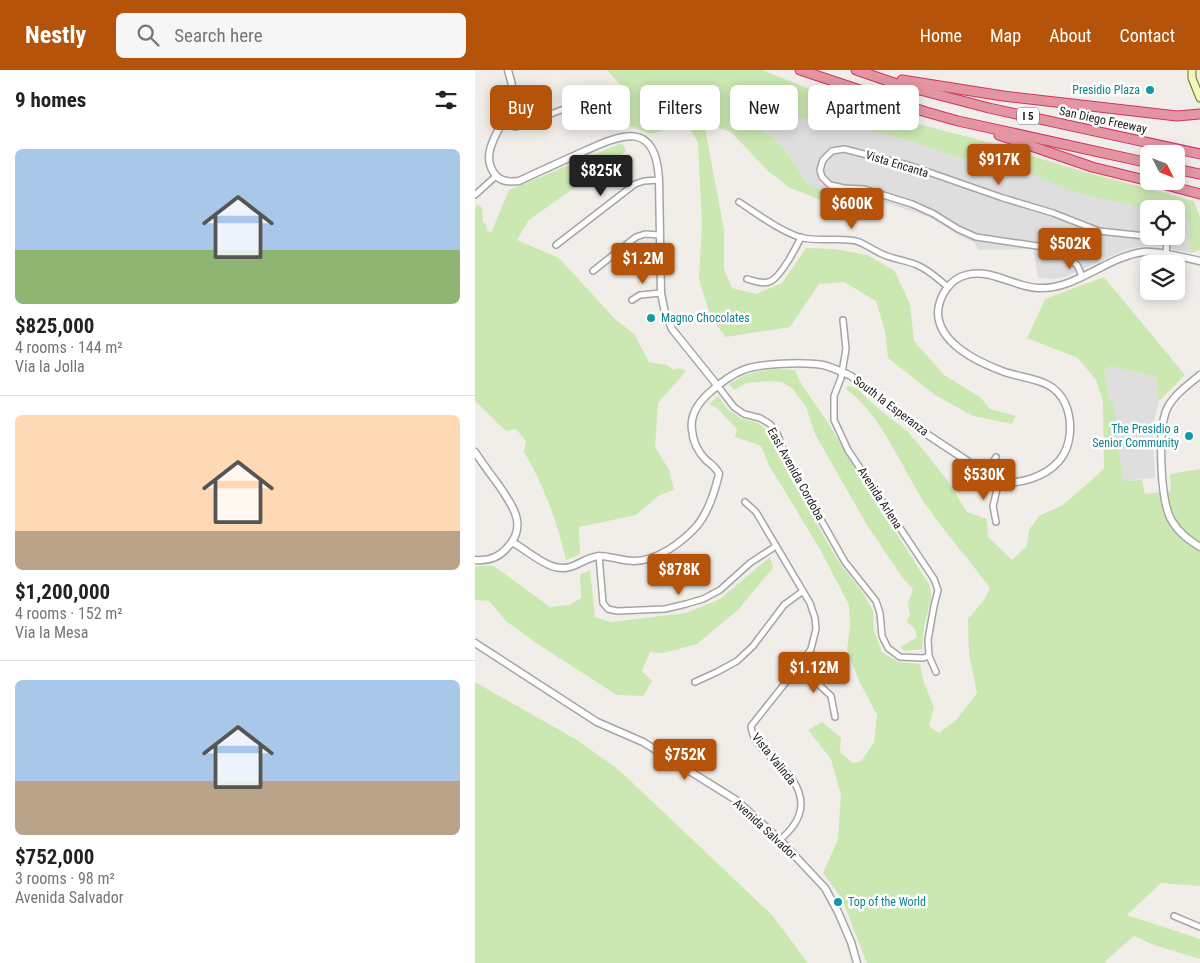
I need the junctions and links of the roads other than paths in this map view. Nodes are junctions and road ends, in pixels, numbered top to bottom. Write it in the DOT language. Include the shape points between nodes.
graph roads {
  1 [pos="508,70"];
  2 [pos="800,70"];
  3 [pos="855,70"];
  4 [pos="1192,70"];
  5 [pos="867,75"];
  6 [pos="511,85"];
  7 [pos="1200,98"];
  8 [pos="1200,114"];
  9 [pos="958,121"];
  10 [pos="499,130"];
  11 [pos="1200,154"];
  12 [pos="1140,161"];
  13 [pos="1185,171"];
  14 [pos="1200,174"];
  15 [pos="496,176"];
  16 [pos="1140,179"];
  17 [pos="659,180"];
  18 [pos="1185,190"];
  19 [pos="1200,194"];
  20 [pos="475,195"];
  21 [pos="739,202"];
  22 [pos="661,235"];
  23 [pos="801,237"];
  24 [pos="556,245"];
  25 [pos="1166,255"];
  26 [pos="1185,258"];
  27 [pos="1200,261"];
  28 [pos="593,271"];
  29 [pos="1082,276"];
  30 [pos="747,279"];
  31 [pos="947,287"];
  32 [pos="661,293"];
  33 [pos="632,300"];
  34 [pos="843,320"];
  35 [pos="842,372"];
  36 [pos="1200,375"];
  37 [pos="717,385"];
  38 [pos="475,452"];
  39 [pos="996,457"];
  40 [pos="986,473"];
  41 [pos="999,481"];
  42 [pos="745,502"];
  43 [pos="996,522"];
  44 [pos="512,542"];
  45 [pos="776,546"];
  46 [pos="1200,547"];
  47 [pos="599,556"];
  48 [pos="475,560"];
  49 [pos="803,591"];
  50 [pos="475,644"];
  51 [pos="929,656"];
  52 [pos="799,666"];
  53 [pos="936,672"];
  54 [pos="695,682"];
  55 [pos="835,717"];
  56 [pos="780,840"];
  57 [pos="1174,916"];
  58 [pos="1200,927"];
  59 [pos="857,963"];
  1 -- 6 [label="street"];
  2 -- 9 [label="highway, I 5"];
  3 -- 5 [label="highway, San Diego Freeway / I 5"];
  4 -- 7 [label="main road"];
  5 -- 8 [label="highway" via="1003,96 1177,116"];
  5 -- 11 [label="highway, San Diego Freeway / I 5" via="989,108"];
  9 -- 12 [label="highway, I 5"];
  9 -- 16 [label="highway" via="1092,167"];
  10 -- 15 [label="street" via="489,150 490,167"];
  13 -- 14 [label="highway"];
  15 -- 17 [label="street, East Avenida Cordoba" via="508,182 519,181 625,136 649,145 655,153"];
  15 -- 20 [label="street"];
  17 -- 22 [label="street, East Avenida Cordoba"];
  17 -- 24 [label="street" via="635,184"];
  18 -- 19 [label="highway"];
  21 -- 23 [label="street" via="778,228"];
  22 -- 28 [label="street" via="645,234 636,238"];
  22 -- 32 [label="street, East Avenida Cordoba"];
  23 -- 30 [label="street" via="778,276 770,282"];
  23 -- 31 [label="street" via="850,240 868,245 880,253 917,265"];
  25 -- 29 [label="street" via="1138,253"];
  25 -- 29 [label="street, Vista Encanta" via="1165,239 1099,231 1053,212 886,159 837,149 827,155 821,166 822,177 829,185 864,188 912,204 976,237 1044,247 1077,265"];
  26 -- 27 [label="street"];
  29 -- 31 [label="street" via="1053,287 1036,288 973,274 957,279"];
  31 -- 41 [label="street" via="938,310 942,331 947,338 967,353 1002,371 1050,385 1066,404 1069,444 1056,465 1031,479"];
  32 -- 33 [label="street" via="640,295"];
  32 -- 37 [label="street, East Avenida Cordoba" via="672,328"];
  34 -- 35 [label="street, Avenida Arlena" via="846,349"];
  35 -- 37 [label="street, South la Esperanza" via="822,365 757,365"];
  35 -- 40 [label="street, South la Esperanza"];
  35 -- 51 [label="street, Avenida Arlena" via="834,396 833,420 848,450 934,579 938,590 930,625"];
  36 -- 46 [label="street" via="1176,395 1166,410 1161,435 1165,502 1171,520 1182,535"];
  37 -- 47 [label="street, South la Esperanza" via="697,406 691,429 700,454 719,474 697,526 657,556 634,561"];
  37 -- 51 [label="street, East Avenida Cordoba" via="733,407 760,418 777,433 787,460 845,562 876,600 882,636 888,648 900,657"];
  38 -- 44 [label="street" via="514,509 517,524"];
  39 -- 40 [label="street"];
  40 -- 41 [label="street, South la Esperanza"];
  41 -- 43 [label="street" via="993,506"];
  42 -- 45 [label="street, Vista Valinda" via="756,512"];
  44 -- 47 [label="street" via="554,568 570,567"];
  44 -- 48 [label="street" via="493,558"];
  45 -- 47 [label="street" via="750,563 720,590 703,599 665,609 609,609 603,603"];
  45 -- 49 [label="street, Vista Valinda"];
  49 -- 52 [label="street, Vista Valinda" via="815,618 815,629 811,648"];
  49 -- 54 [label="street" via="784,605 753,646 737,661"];
  50 -- 56 [label="street, Avenida Salvador" via="597,722 643,742 737,800"];
  51 -- 53 [label="street, Avenida Arlena"];
  52 -- 55 [label="street" via="831,696"];
  52 -- 56 [label="street, Vista Valinda" via="751,726 753,737 797,785 800,796 798,819"];
  56 -- 59 [label="street, Avenida Salvador" via="825,888 851,942"];
  57 -- 58 [label="street"];
}
